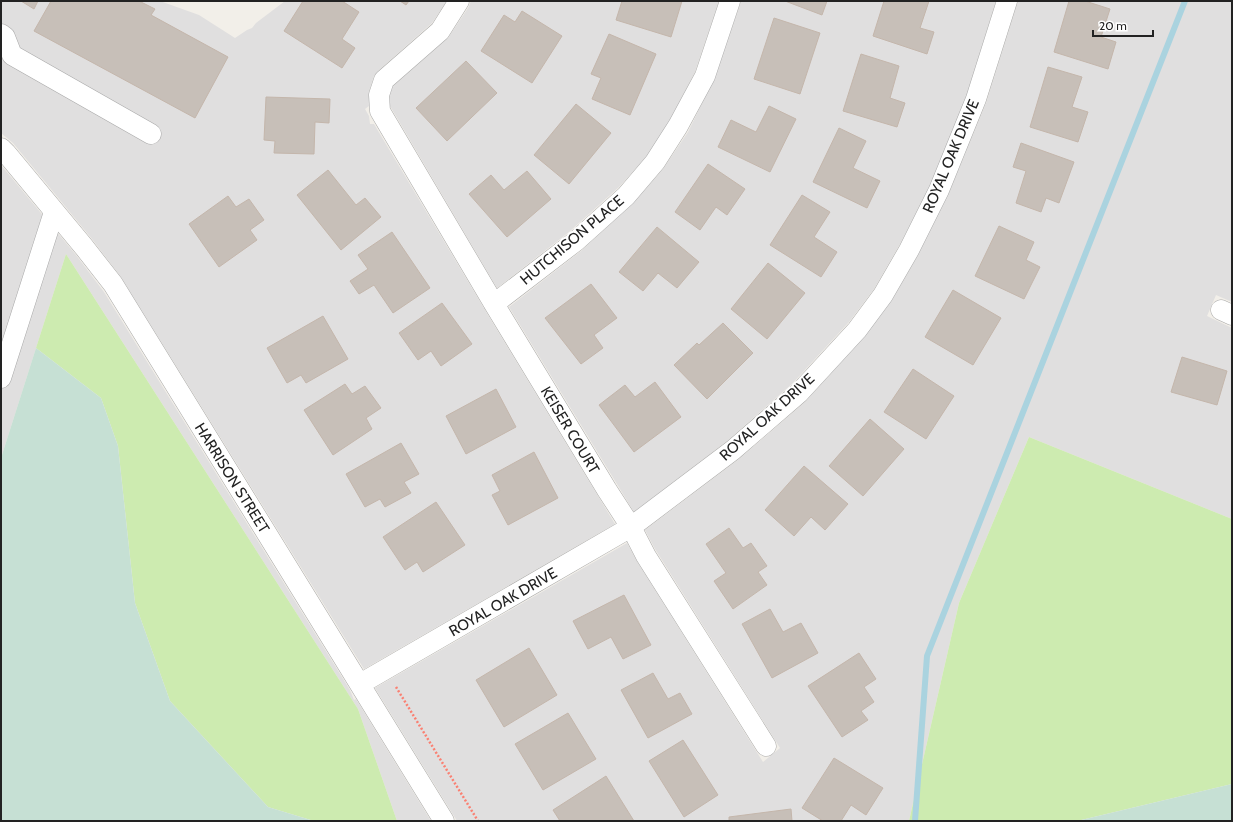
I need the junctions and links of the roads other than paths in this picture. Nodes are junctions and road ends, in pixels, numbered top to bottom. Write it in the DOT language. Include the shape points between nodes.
graph roads {
  1 [pos="459,1"];
  2 [pos="730,1"];
  3 [pos="1007,1"];
  4 [pos="1,34"];
  5 [pos="151,134"];
  6 [pos="1,148"];
  7 [pos="54,212"];
  8 [pos="494,304"];
  9 [pos="1,378"];
  10 [pos="631,528"];
  11 [pos="360,684"];
  12 [pos="766,746"];
  13 [pos="444,821"];
  1 -- 8 [label="street, KEISER COURT" via="440,31 384,80 379,95 380,111"];
  2 -- 8 [label="street, HUTCHISON PLACE" via="705,76 655,162 626,196 576,241"];
  3 -- 10 [label="street, ROYAL OAK DRIVE" via="976,99 939,190 883,295 856,330 799,393 733,450"];
  4 -- 5 [label="street" via="5,37 12,55"];
  6 -- 7 [label="street, HARRISON STREET"];
  7 -- 9 [label="street"];
  7 -- 11 [label="street, HARRISON STREET" via="113,284"];
  8 -- 10 [label="street, KEISER COURT"];
  10 -- 11 [label="street, ROYAL OAK DRIVE"];
  10 -- 12 [label="street, KEISER COURT"];
  11 -- 13 [label="street, HARRISON STREET"];
}
